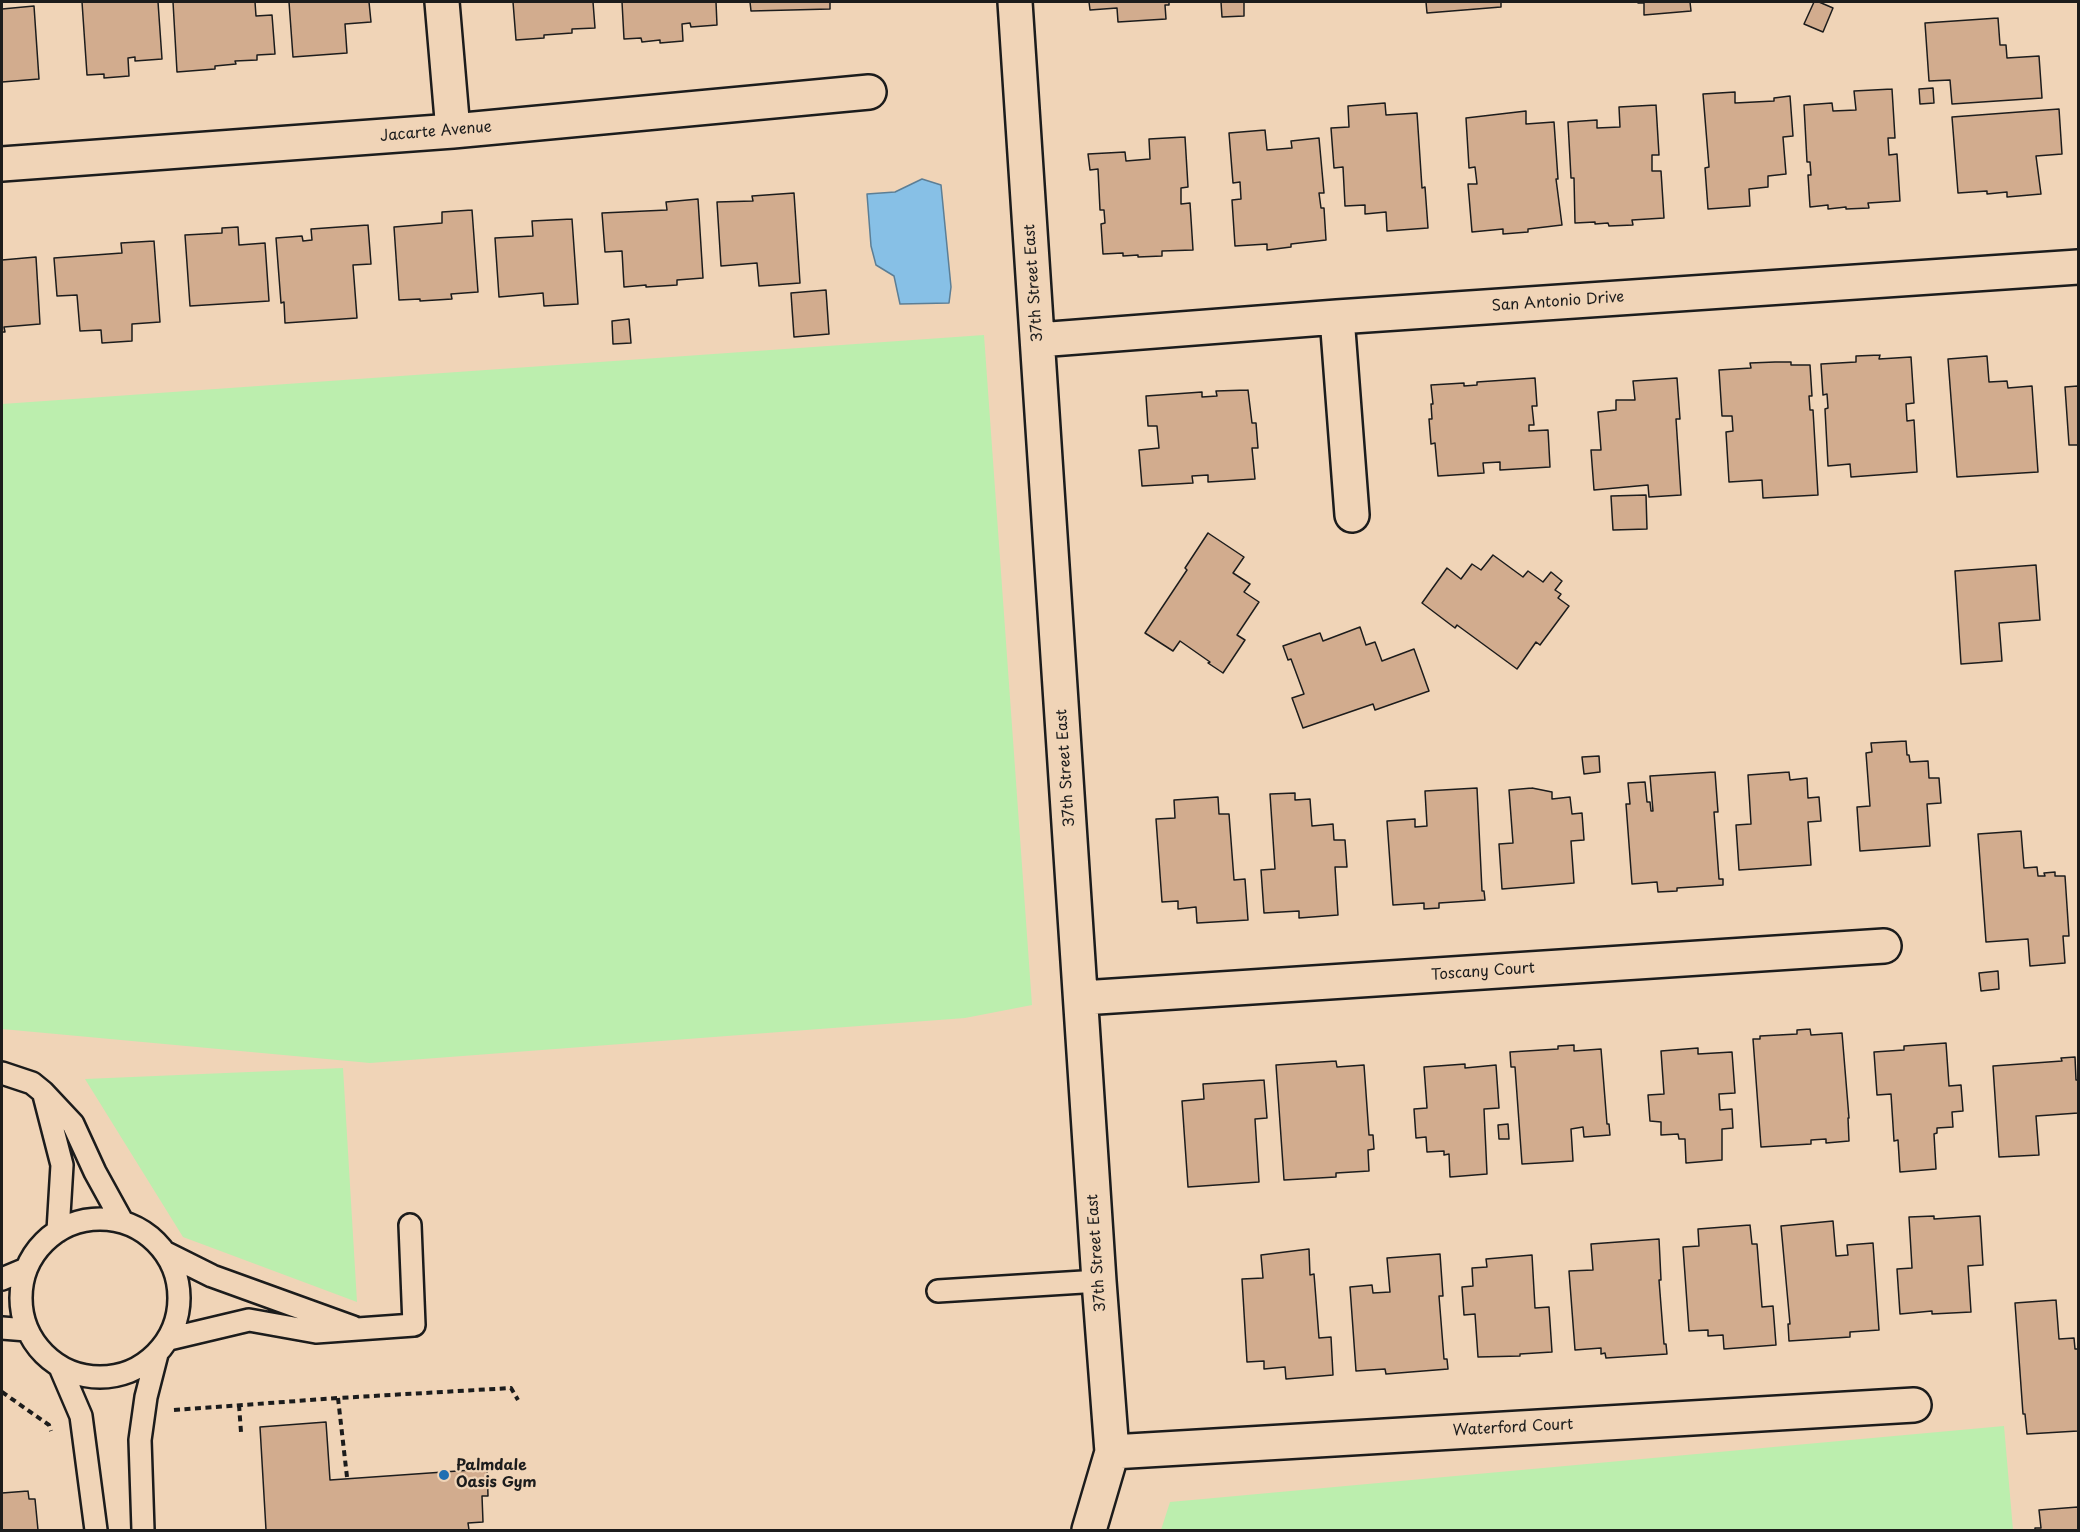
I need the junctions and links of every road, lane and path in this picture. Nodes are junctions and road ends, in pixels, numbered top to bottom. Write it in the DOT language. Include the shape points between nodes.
graph roads {
  1 [pos="442,2"];
  2 [pos="1015,2"];
  3 [pos="869,92"];
  4 [pos="453,131"];
  5 [pos="2,164"];
  6 [pos="2079,267"];
  7 [pos="1337,317"];
  8 [pos="1038,340"];
  9 [pos="1352,515"];
  10 [pos="1884,946"];
  11 [pos="1082,998"];
  12 [pos="2,1073"];
  13 [pos="43,1092"];
  14 [pos="122,1221"];
  15 [pos="410,1225"];
  16 [pos="58,1231"];
  17 [pos="166,1253"];
  18 [pos="26,1269"];
  19 [pos="2,1279"];
  20 [pos="1099,1281"];
  21 [pos="938,1291"];
  22 [pos="2,1328"];
  23 [pos="359,1329"];
  24 [pos="27,1330"];
  25 [pos="163,1347"];
  26 [pos="60,1367"];
  27 [pos="2,1392"];
  28 [pos="338,1398"];
  29 [pos="518,1400"];
  30 [pos="239,1405"];
  31 [pos="1914,1405"];
  32 [pos="166,1410"];
  33 [pos="241,1431"];
  34 [pos="53,1436"];
  35 [pos="1112,1452"];
  36 [pos="347,1477"];
  37 [pos="96,1530"];
  38 [pos="143,1530"];
  39 [pos="1089,1530"];
  1 -- 4 [label="street"];
  2 -- 8 [label="street, 37th Street East"];
  3 -- 4 [label="street, Jacarte Avenue"];
  4 -- 5 [label="street, Jacarte Avenue"];
  6 -- 7 [label="street, San Antonio Drive"];
  7 -- 8 [label="street, San Antonio Drive"];
  7 -- 9 [label="street"];
  8 -- 11 [label="street, 37th Street East"];
  10 -- 11 [label="street, Toscany Court"];
  11 -- 20 [label="street, 37th Street East"];
  12 -- 13 [label="lane" via="32,1083"];
  13 -- 14 [label="lane" via="73,1124"];
  13 -- 16 [label="lane" via="62,1165"];
  14 -- 16 [label="lane" via="78,1222"];
  14 -- 17 [label="lane" via="146,1233"];
  15 -- 23 [label="lane" via="414,1325"];
  16 -- 18 [label="lane" via="34,1254"];
  17 -- 23 [label="lane" via="212,1276"];
  17 -- 25 [label="lane" via="176,1273 180,1296 178,1318"];
  18 -- 19 [label="lane"];
  18 -- 24 [label="lane" via="21,1289"];
  20 -- 21 [label="lane"];
  20 -- 35 [label="street, 37th Street East"];
  22 -- 24 [label="lane"];
  23 -- 25 [label="lane" via="316,1332 249,1320"];
  24 -- 26 [label="lane" via="41,1351"];
  25 -- 26 [label="lane" via="136,1370 111,1377 85,1376"];
  25 -- 38 [label="lane" via="146,1397 140,1440"];
  26 -- 37 [label="lane" via="81,1416"];
  27 -- 34 [label="path" via="48,1425"];
  28 -- 29 [label="path" via="511,1388"];
  28 -- 30 [label="path"];
  28 -- 36 [label="path"];
  30 -- 32 [label="path"];
  30 -- 33 [label="path"];
  31 -- 35 [label="street, Waterford Court"];
  35 -- 39 [label="street, 37th Street East"];
}
